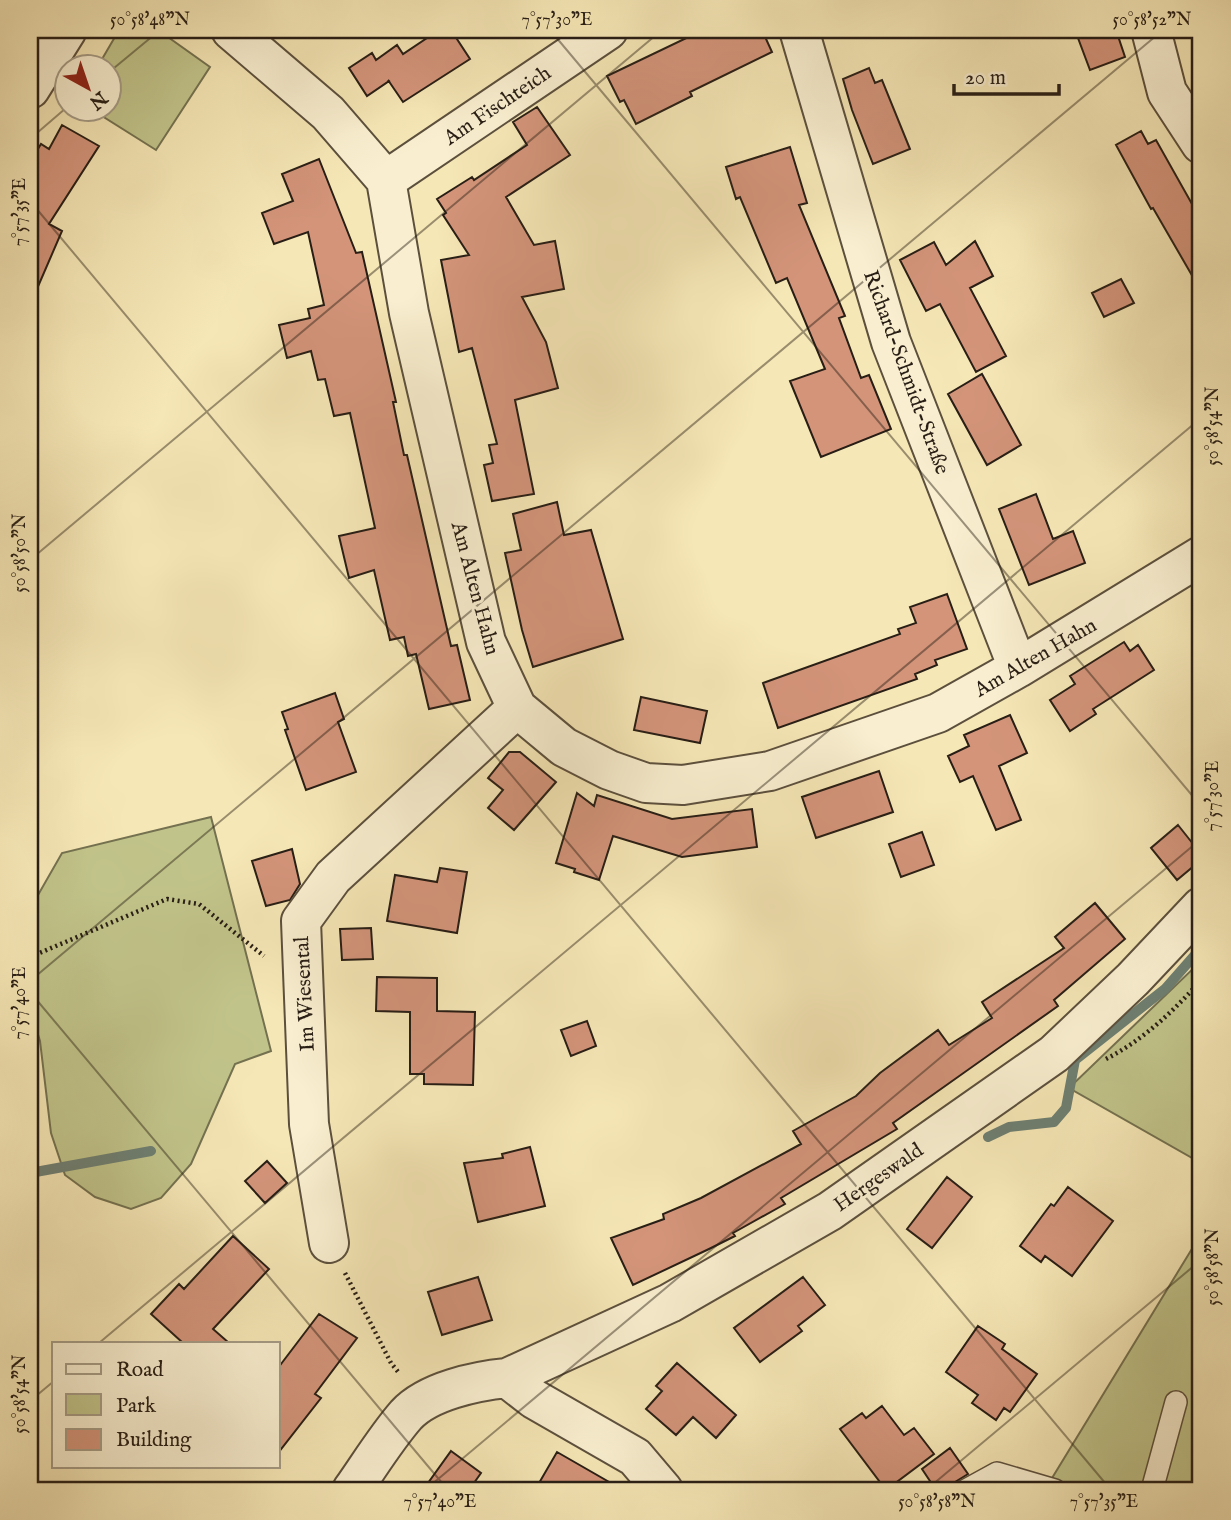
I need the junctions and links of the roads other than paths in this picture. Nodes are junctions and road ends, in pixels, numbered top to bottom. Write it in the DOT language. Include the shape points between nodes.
graph roads {
  1 [pos="67,30"];
  2 [pos="231,30"];
  3 [pos="608,30"];
  4 [pos="799,30"];
  5 [pos="1151,30"];
  6 [pos="30,89"];
  7 [pos="1201,144"];
  8 [pos="386,180"];
  9 [pos="1201,556"];
  10 [pos="1018,668"];
  11 [pos="517,708"];
  12 [pos="1201,907"];
  13 [pos="329,1243"];
  14 [pos="507,1378"];
  15 [pos="1176,1402"];
  16 [pos="352,1490"];
  17 [pos="663,1490"];
  18 [pos="966,1490"];
  19 [pos="1055,1490"];
  20 [pos="1152,1490"];
  1 -- 6 [label="street"];
  2 -- 8 [label="street" via="328,113"];
  3 -- 8 [label="street, Am Fischteich"];
  4 -- 10 [label="street, Richard-Schmidt-Straße" via="891,342"];
  5 -- 7 [label="street" via="1167,92"];
  8 -- 11 [label="street, Am Alten Hahn" via="410,313 486,642"];
  9 -- 10 [label="street, Am Alten Hahn"];
  10 -- 11 [label="street, Am Alten Hahn" via="938,713 888,731 770,771 683,785 646,783 609,770 564,747"];
  11 -- 13 [label="street, Im Wiesental" via="333,877 301,921 309,1124"];
  12 -- 14 [label="street, Hergeswald" via="1054,1054 830,1211 670,1303"];
  14 -- 16 [label="street, Hergeswald" via="480,1380 442,1393 408,1413"];
  14 -- 17 [label="street" via="534,1399 635,1457"];
  15 -- 20 [label="lane"];
  18 -- 19 [label="lane" via="997,1473"];
}
